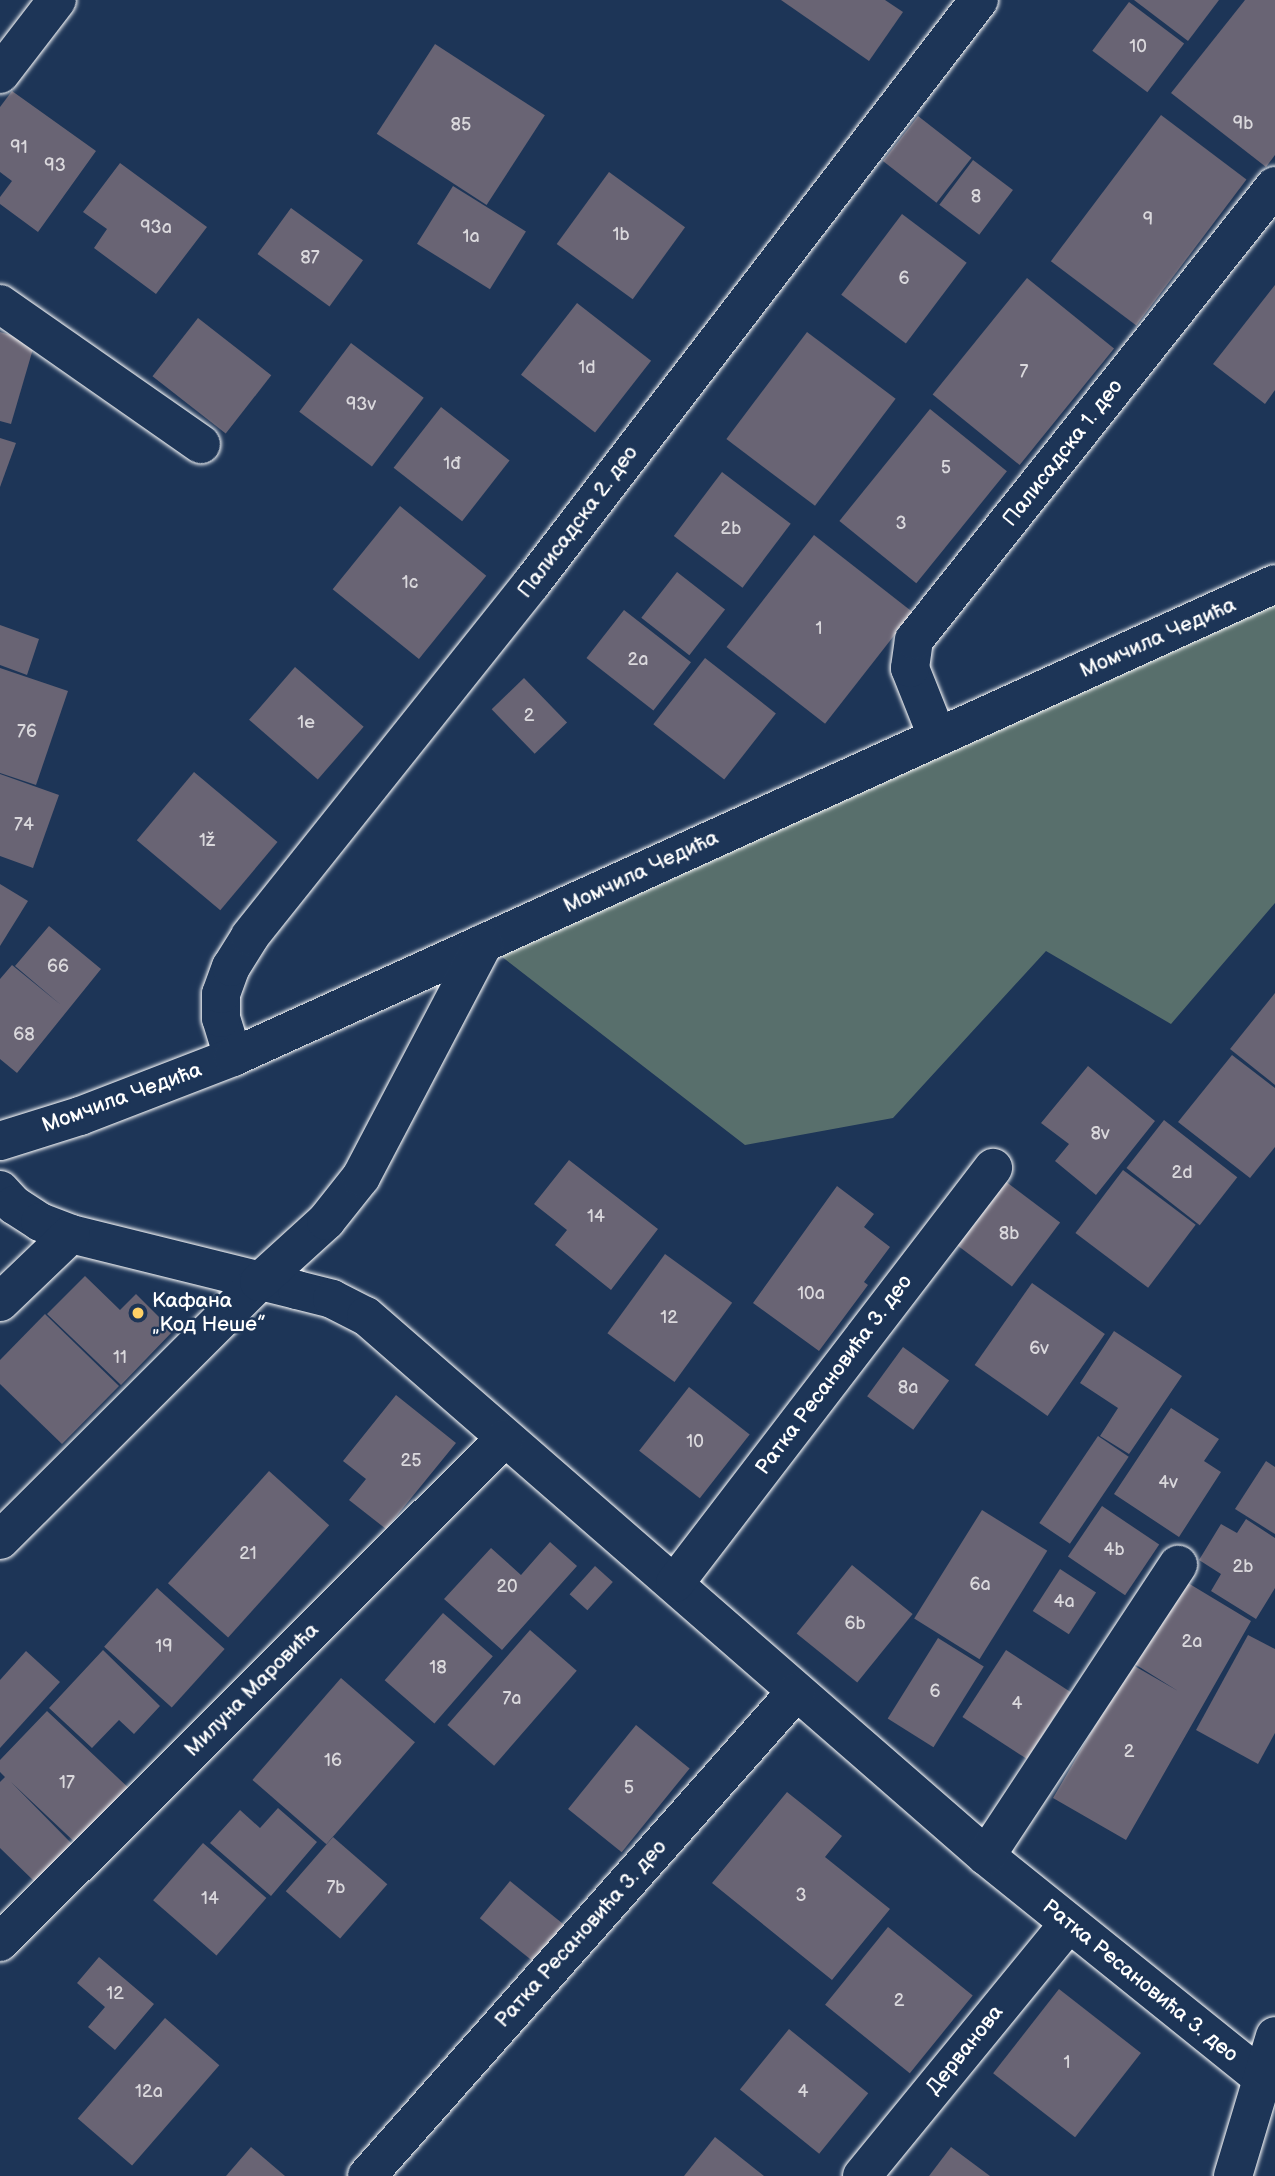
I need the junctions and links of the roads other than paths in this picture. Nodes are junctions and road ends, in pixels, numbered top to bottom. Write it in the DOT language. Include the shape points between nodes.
graph roads {
  1 [pos="57,0"];
  2 [pos="979,0"];
  3 [pos="0,74"];
  4 [pos="1275,186"];
  5 [pos="0,304"];
  6 [pos="201,444"];
  7 [pos="1275,584"];
  8 [pos="937,736"];
  9 [pos="484,943"];
  10 [pos="233,1057"];
  11 [pos="0,1141"];
  12 [pos="993,1168"];
  13 [pos="0,1190"];
  14 [pos="71,1234"];
  15 [pos="259,1282"];
  16 [pos="0,1302"];
  17 [pos="505,1438"];
  18 [pos="0,1540"];
  19 [pos="1178,1565"];
  20 [pos="675,1583"];
  21 [pos="796,1692"];
  22 [pos="986,1856"];
  23 [pos="1068,1924"];
  24 [pos="0,1942"];
  25 [pos="1275,2036"];
  26 [pos="1262,2078"];
  27 [pos="367,2176"];
  28 [pos="862,2176"];
  29 [pos="1233,2176"];
  1 -- 3 [label="street"];
  2 -- 10 [label="street, Палисадска 2. део" via="531,584 250,936 221,994 221,1018"];
  4 -- 8 [label="street, Палисадска 1. део" via="914,640 910,668"];
  5 -- 6 [label="street"];
  7 -- 8 [label="street, Момчила Чедића"];
  8 -- 9 [label="street, Момчила Чедића"];
  9 -- 10 [label="street, Момчила Чедића"];
  9 -- 15 [label="street" via="361,1177 326,1221"];
  10 -- 11 [label="street, Момчила Чедића" via="80,1116"];
  12 -- 20 [label="street, Ратка Ресановића 3. део"];
  13 -- 14 [label="street, Ратка Ресановића 3. део" via="40,1222"];
  14 -- 15 [label="street, Ратка Ресановића 3. део"];
  14 -- 16 [label="street"];
  15 -- 17 [label="street, Ратка Ресановића 3. део" via="331,1299 366,1316"];
  15 -- 18 [label="street"];
  17 -- 20 [label="street, Ратка Ресановића 3. део"];
  17 -- 24 [label="street, Милуна Маровића"];
  19 -- 22 [label="street"];
  20 -- 21 [label="street, Ратка Ресановића 3. део"];
  21 -- 22 [label="street, Ратка Ресановића 3. део"];
  21 -- 27 [label="street, Ратка Ресановића 3. део"];
  22 -- 23 [label="street, Ратка Ресановића 3. део"];
  23 -- 26 [label="street, Ратка Ресановића 3. део"];
  23 -- 28 [label="street, Дерванова"];
  25 -- 26 [label="street"];
  26 -- 29 [label="street"];
}
